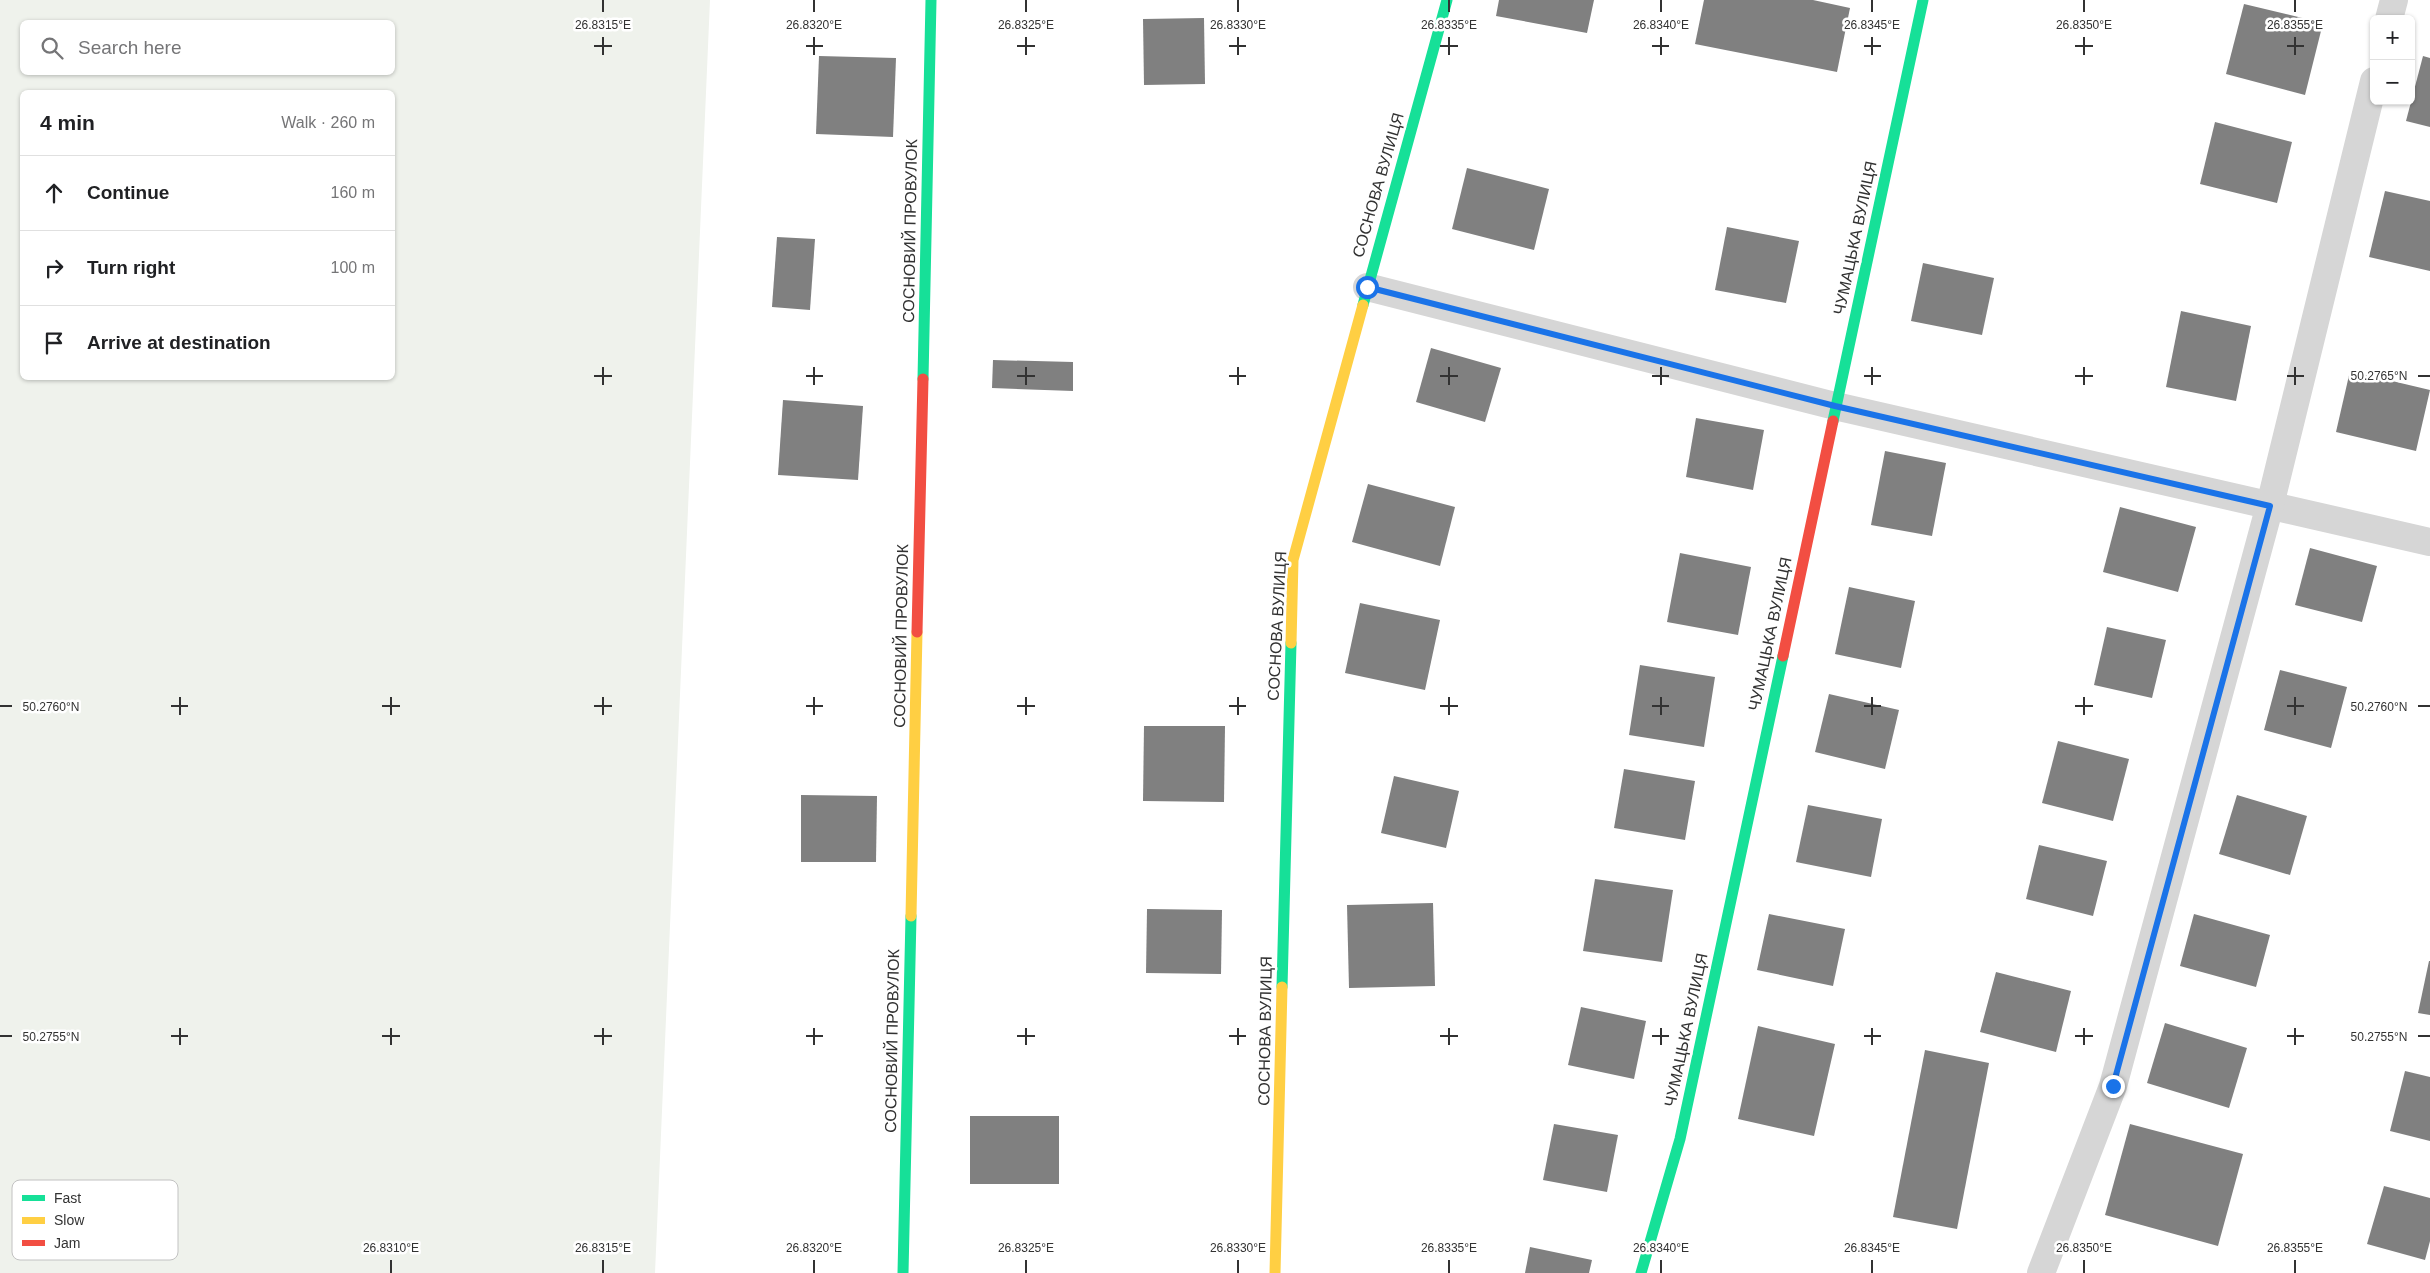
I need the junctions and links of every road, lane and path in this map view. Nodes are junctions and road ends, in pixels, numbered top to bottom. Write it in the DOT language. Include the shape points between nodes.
graph roads {
  1 [pos="931,0"];
  2 [pos="1447,0"];
  3 [pos="1923,0"];
  4 [pos="2394,0"];
  5 [pos="2390,15"];
  6 [pos="2370,97"];
  7 [pos="1367,287"];
  8 [pos="1835,406"];
  9 [pos="2270,506"];
  10 [pos="2430,542"];
  11 [pos="903,1273"];
  12 [pos="1275,1273"];
  13 [pos="1642,1273"];
  14 [pos="2041,1273"];
  1 -- 11 [label="street, СОСНОВИЙ ПРОВУЛОК"];
  2 -- 7 [label="street, СОСНОВА ВУЛИЦЯ"];
  3 -- 8 [label="street, ЧУМАЦЬКА ВУЛИЦЯ"];
  4 -- 5 [label="street"];
  6 -- 9 [label="street"];
  7 -- 8 [label="street"];
  7 -- 12 [label="street, СОСНОВА ВУЛИЦЯ" via="1293,560"];
  8 -- 9 [label="street"];
  8 -- 13 [label="street, ЧУМАЦЬКА ВУЛИЦЯ" via="1680,1139"];
  9 -- 10 [label="street"];
  9 -- 14 [label="street" via="2113,1086"];
}
